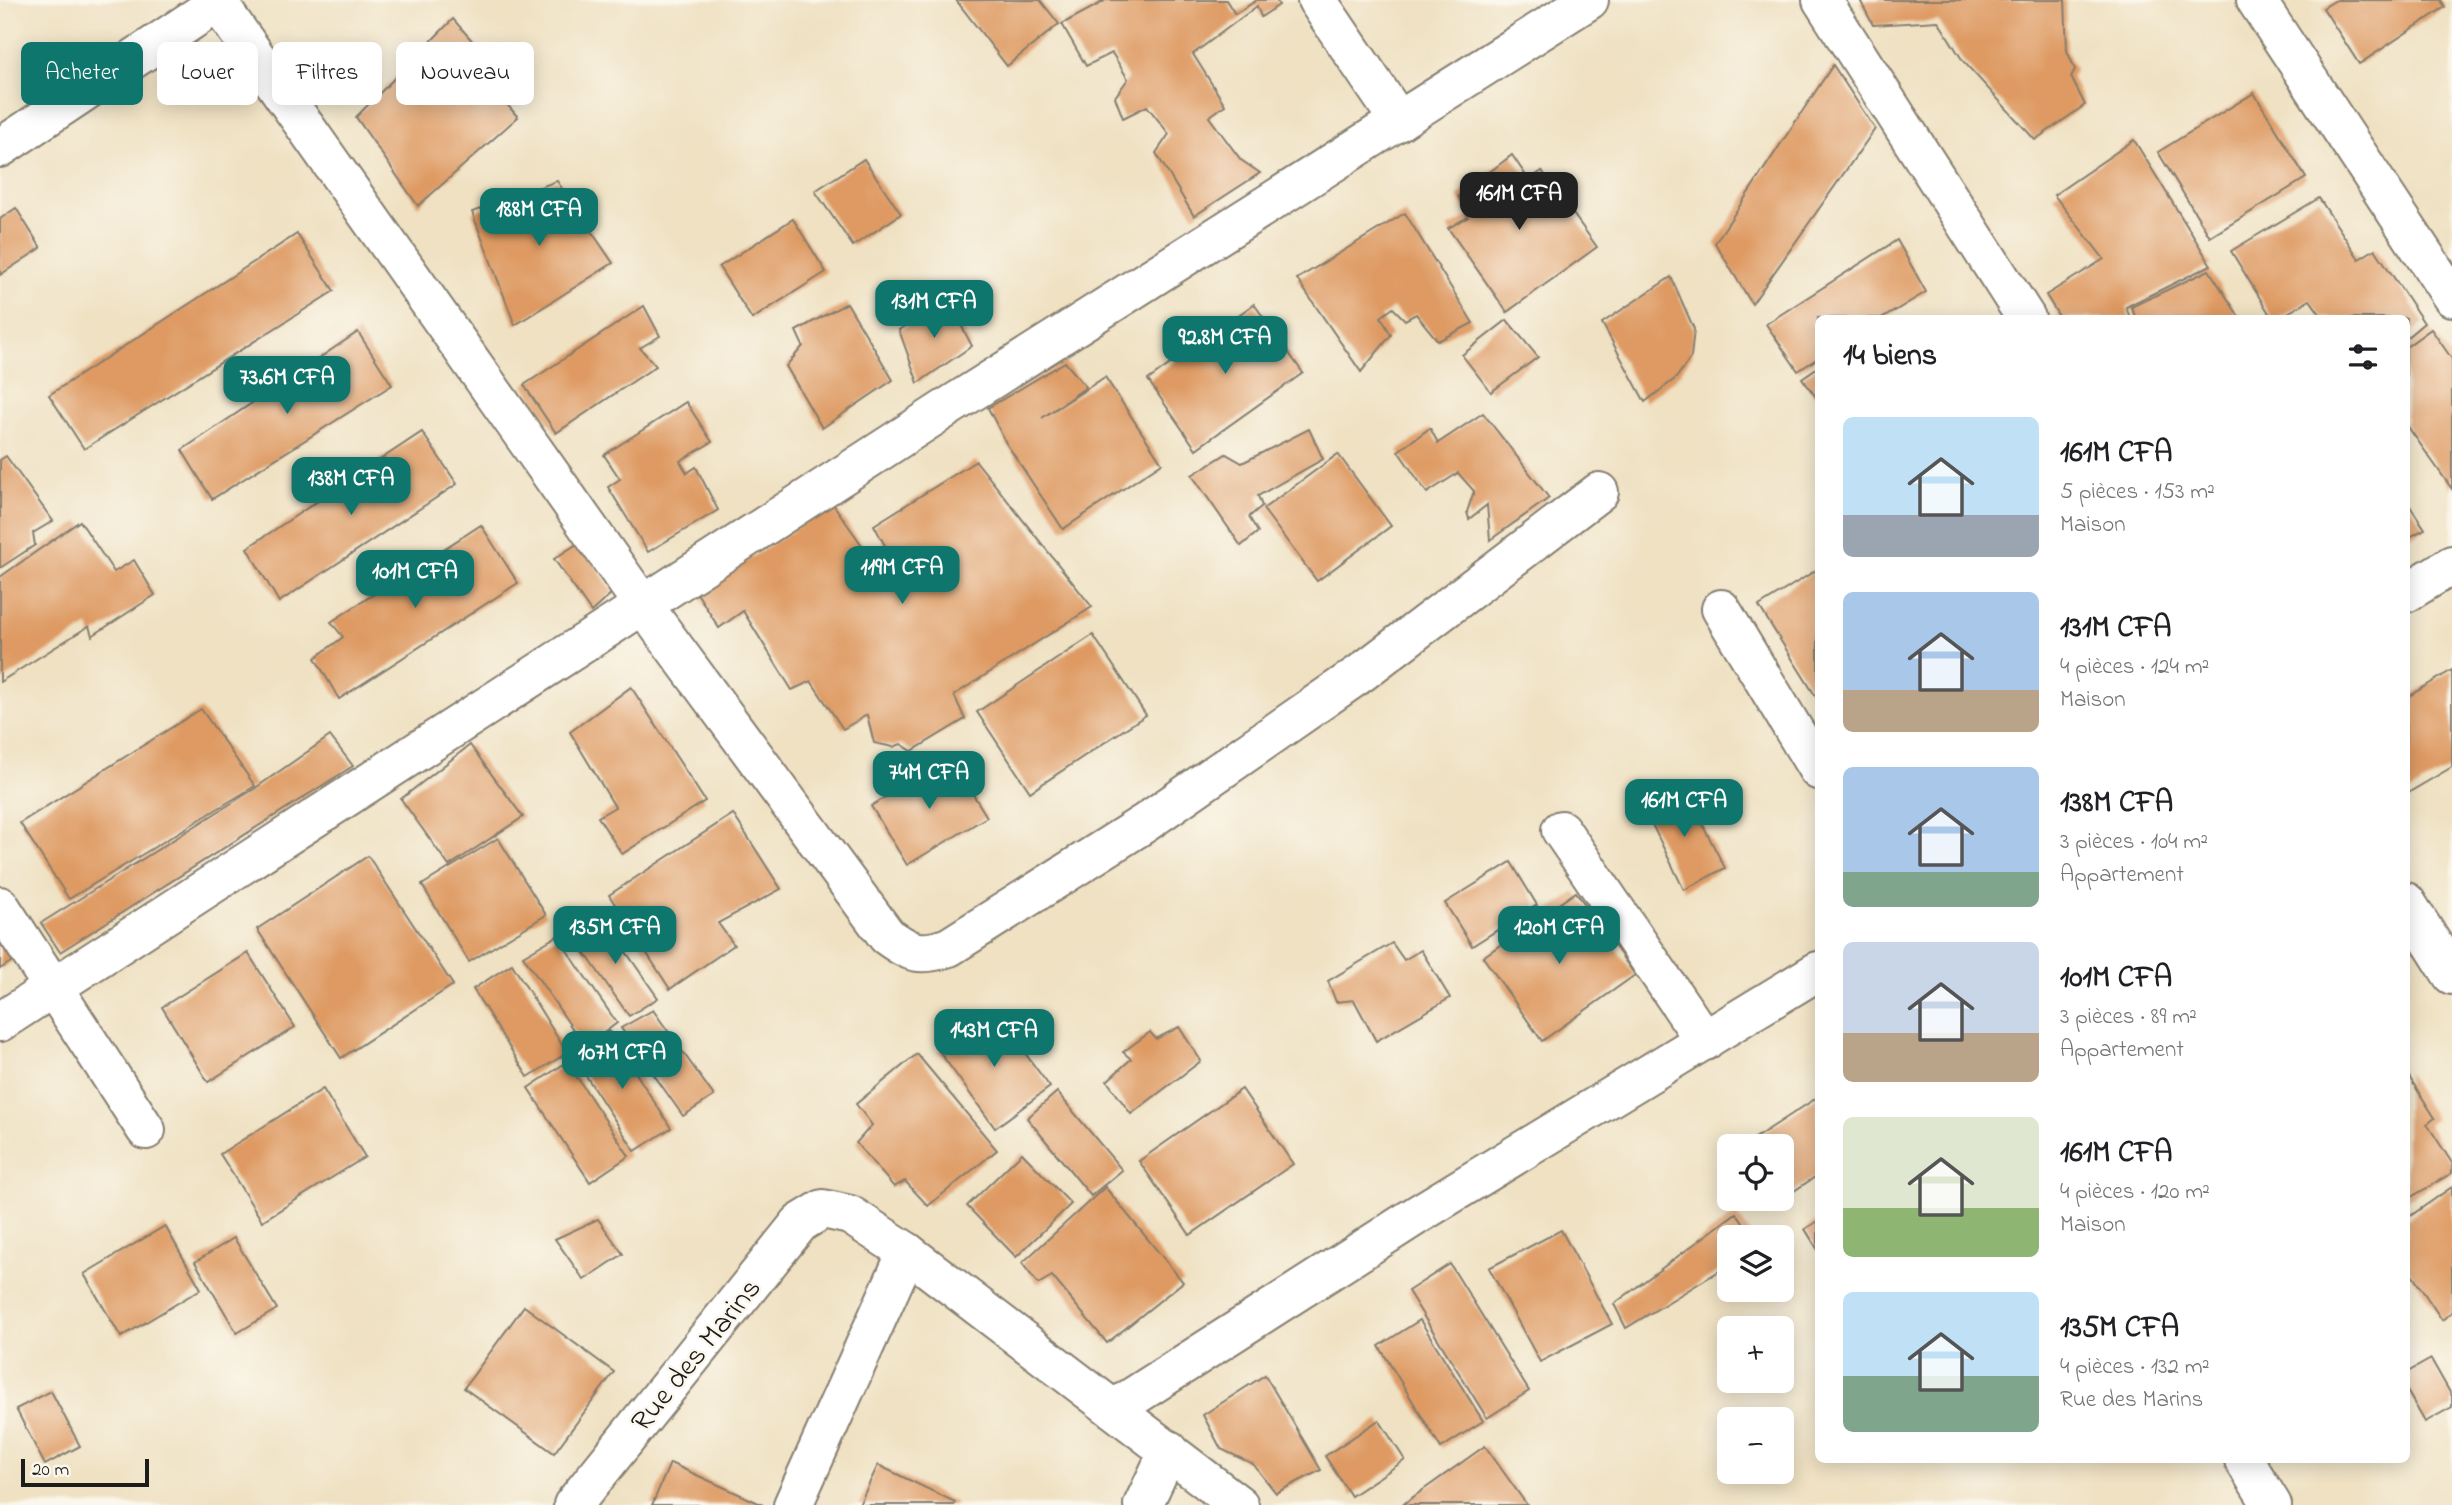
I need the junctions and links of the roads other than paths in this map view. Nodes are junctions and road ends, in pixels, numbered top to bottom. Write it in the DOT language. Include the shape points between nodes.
graph roads {
  1 [pos="1317,0"];
  2 [pos="1589,0"];
  3 [pos="1822,0"];
  4 [pos="220,1"];
  5 [pos="2268,4"];
  6 [pos="1399,121"];
  7 [pos="0,148"];
  8 [pos="2452,298"];
  9 [pos="2024,315"];
  10 [pos="1599,492"];
  11 [pos="2452,565"];
  12 [pos="2410,591"];
  13 [pos="643,604"];
  14 [pos="1721,610"];
  15 [pos="1815,765"];
  16 [pos="1561,830"];
  17 [pos="0,906"];
  18 [pos="2410,908"];
  19 [pos="1815,973"];
  20 [pos="2452,975"];
  21 [pos="52,989"];
  22 [pos="0,1022"];
  23 [pos="1705,1041"];
  24 [pos="146,1130"];
  25 [pos="907,1252"];
  26 [pos="1114,1409"];
  27 [pos="1169,1450"];
  28 [pos="2246,1463"];
  29 [pos="573,1505"];
  30 [pos="793,1505"];
  31 [pos="1143,1505"];
  32 [pos="1239,1505"];
  33 [pos="2272,1505"];
  1 -- 6 [label="street"];
  2 -- 6 [label="street"];
  3 -- 9 [label="street"];
  4 -- 7 [label="street"];
  4 -- 13 [label="street"];
  5 -- 8 [label="street"];
  6 -- 13 [label="street"];
  10 -- 13 [label="street" via="1361,673 1146,823 949,947 929,954 908,951 887,936"];
  11 -- 12 [label="street"];
  13 -- 21 [label="street"];
  14 -- 15 [label="street"];
  16 -- 23 [label="street"];
  17 -- 21 [label="street"];
  18 -- 20 [label="street"];
  19 -- 23 [label="street"];
  21 -- 22 [label="street"];
  21 -- 24 [label="street"];
  23 -- 26 [label="street" via="1416,1215"];
  25 -- 26 [label="street"];
  25 -- 29 [label="street, Rue des Marins" via="850,1215 823,1209 800,1223"];
  25 -- 30 [label="street"];
  26 -- 27 [label="street"];
  27 -- 31 [label="street"];
  27 -- 32 [label="street"];
  28 -- 33 [label="street"];
}
